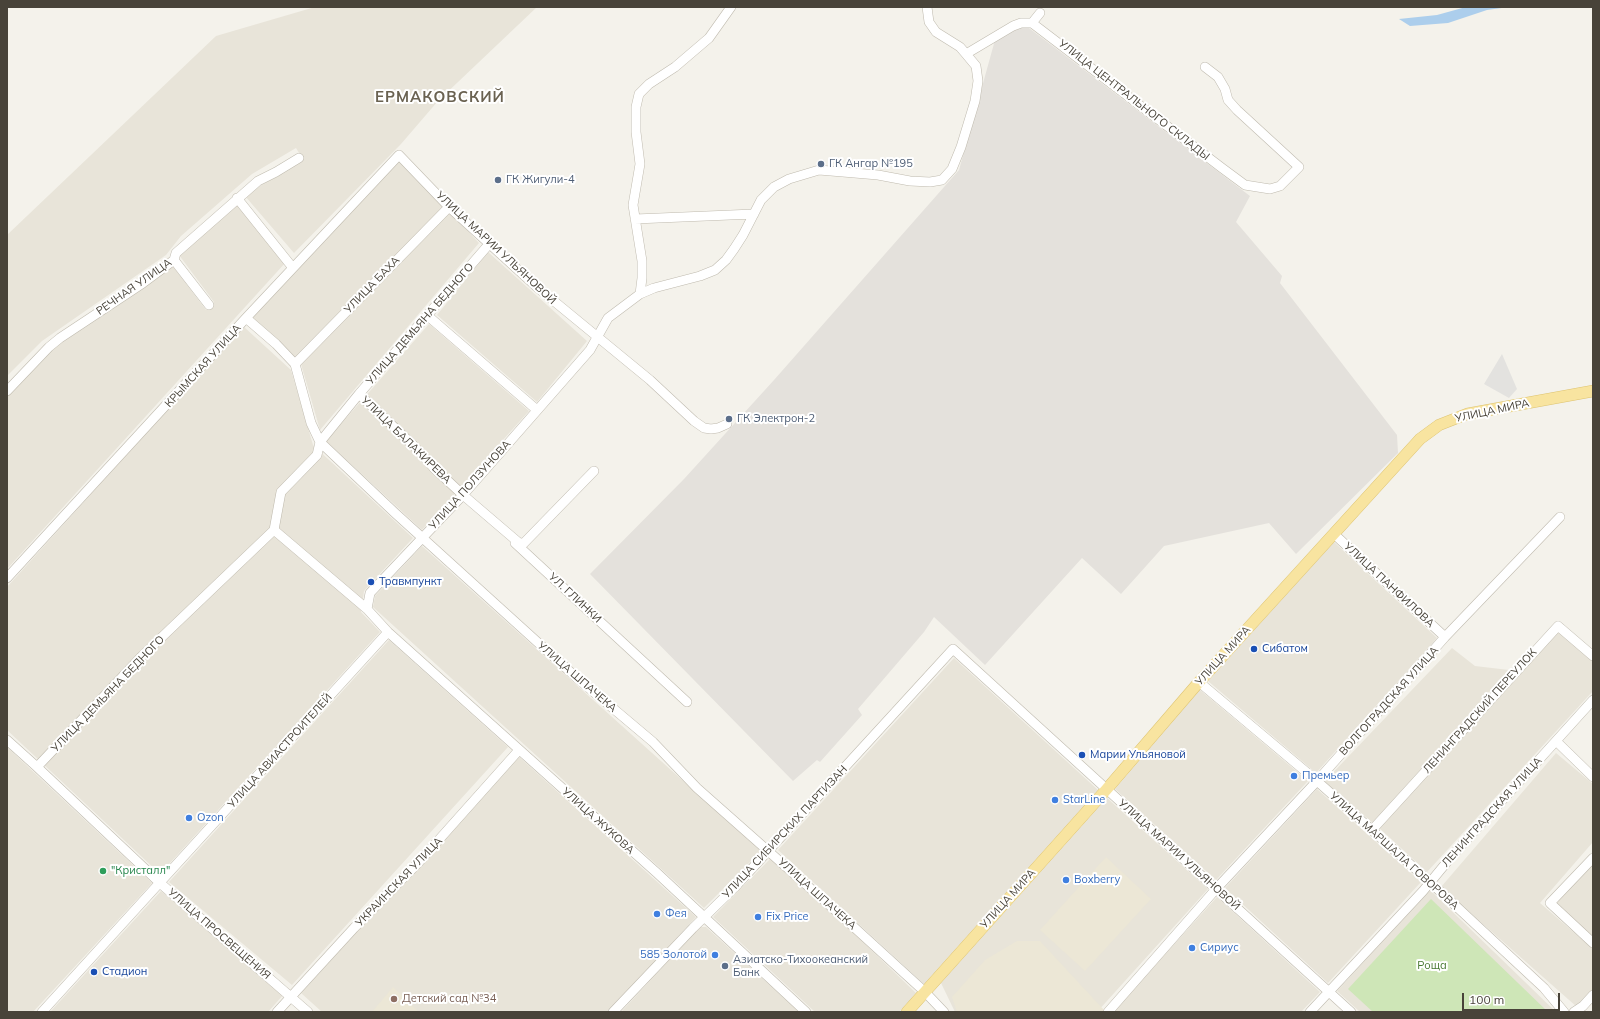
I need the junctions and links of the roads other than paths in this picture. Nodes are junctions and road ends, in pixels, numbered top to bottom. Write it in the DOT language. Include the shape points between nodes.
graph roads {
  1 [pos="731,7"];
  2 [pos="927,7"];
  3 [pos="1040,13"];
  4 [pos="1032,23"];
  5 [pos="966,54"];
  6 [pos="1205,67"];
  7 [pos="399,154"];
  8 [pos="299,158"];
  9 [pos="236,198"];
  10 [pos="449,206"];
  11 [pos="754,214"];
  12 [pos="635,219"];
  13 [pos="490,243"];
  14 [pos="174,260"];
  15 [pos="293,268"];
  16 [pos="640,294"];
  17 [pos="209,305"];
  18 [pos="428,316"];
  19 [pos="246,318"];
  20 [pos="597,338"];
  21 [pos="295,364"];
  22 [pos="7,391"];
  23 [pos="1593,391"];
  24 [pos="359,394"];
  25 [pos="537,410"];
  26 [pos="727,424"];
  27 [pos="320,442"];
  28 [pos="594,471"];
  29 [pos="463,495"];
  30 [pos="1560,517"];
  31 [pos="274,530"];
  32 [pos="1334,534"];
  33 [pos="423,537"];
  34 [pos="7,578"];
  35 [pos="367,609"];
  36 [pos="388,632"];
  37 [pos="1445,637"];
  38 [pos="953,649"];
  39 [pos="1593,656"];
  40 [pos="1199,682"];
  41 [pos="1593,700"];
  42 [pos="687,702"];
  43 [pos="7,740"];
  44 [pos="1556,741"];
  45 [pos="519,750"];
  46 [pos="37,767"];
  47 [pos="1593,777"];
  48 [pos="1317,781"];
  49 [pos="1106,790"];
  50 [pos="1372,830"];
  51 [pos="768,852"];
  52 [pos="1593,858"];
  53 [pos="1430,882"];
  54 [pos="160,883"];
  55 [pos="1216,889"];
  56 [pos="704,917"];
  57 [pos="1593,943"];
  58 [pos="1328,991"];
  59 [pos="925,992"];
  60 [pos="1593,995"];
  61 [pos="291,997"];
  62 [pos="42,1012"];
  63 [pos="276,1012"];
  64 [pos="308,1012"];
  65 [pos="613,1012"];
  66 [pos="806,1012"];
  67 [pos="907,1012"];
  68 [pos="944,1012"];
  69 [pos="1108,1012"];
  70 [pos="1310,1012"];
  71 [pos="1351,1012"];
  72 [pos="1564,1012"];
  73 [pos="1574,1012"];
  1 -- 12 [label="street" via="709,38 675,68 649,84 639,94 636,114 640,164 633,205"];
  2 -- 5 [label="street, УЛИЦА ПОЛЗУНОВА" via="929,22 936,32 960,47"];
  3 -- 4 [label="street"];
  4 -- 5 [label="street" via="1013,26"];
  4 -- 6 [label="street, УЛИЦА ЦЕНТРАЛЬНОГО СКЛАДЫ" via="1245,185 1270,189 1280,186 1299,167 1237,110 1228,100 1218,77"];
  5 -- 11 [label="street, УЛИЦА ПОЛЗУНОВА" via="976,66 978,80 975,101 952,169 942,180 910,181 878,175 819,170 789,179 774,187 761,200"];
  7 -- 10 [label="street, УЛИЦА МАРИИ УЛЬЯНОВОЙ"];
  7 -- 15 [label="street, КРЫМСКАЯ УЛИЦА"];
  8 -- 9 [label="street, РЕЧНАЯ УЛИЦА" via="258,180"];
  9 -- 14 [label="street, РЕЧНАЯ УЛИЦА" via="176,252"];
  9 -- 15 [label="street"];
  10 -- 13 [label="street, УЛИЦА МАРИИ УЛЬЯНОВОЙ"];
  10 -- 21 [label="street, УЛИЦА БАХА"];
  11 -- 12 [label="street"];
  11 -- 16 [label="street, УЛИЦА ПОЛЗУНОВА" via="726,260 715,270"];
  12 -- 16 [label="street" via="642,261"];
  13 -- 18 [label="street, УЛИЦА ДЕМЬЯНА БЕДНОГО"];
  13 -- 20 [label="street, УЛИЦА МАРИИ УЛЬЯНОВОЙ"];
  14 -- 17 [label="street"];
  14 -- 22 [label="street, РЕЧНАЯ УЛИЦА" via="60,338"];
  15 -- 19 [label="street, КРЫМСКАЯ УЛИЦА"];
  16 -- 20 [label="street, УЛИЦА ПОЛЗУНОВА" via="608,318"];
  18 -- 24 [label="street, УЛИЦА ДЕМЬЯНА БЕДНОГО"];
  18 -- 25 [label="street"];
  19 -- 21 [label="street, УЛИЦА ШПАЧЕКА"];
  19 -- 34 [label="street, КРЫМСКАЯ УЛИЦА"];
  20 -- 25 [label="street, УЛИЦА ПОЛЗУНОВА" via="590,350"];
  20 -- 26 [label="street, УЛИЦА МАРИИ УЛЬЯНОВОЙ" via="704,428 718,428"];
  21 -- 27 [label="street, УЛИЦА ШПАЧЕКА" via="311,423"];
  23 -- 32 [label="main road, УЛИЦА МИРА" via="1484,410 1453,418 1439,425 1410,450"];
  24 -- 27 [label="street, УЛИЦА ДЕМЬЯНА БЕДНОГО"];
  24 -- 29 [label="street, УЛИЦА БАЛАКИРЕВА"];
  25 -- 29 [label="street, УЛИЦА ПОЛЗУНОВА"];
  27 -- 31 [label="street, УЛИЦА ДЕМЬЯНА БЕДНОГО" via="317,455 281,492"];
  27 -- 33 [label="street, УЛИЦА ШПАЧЕКА"];
  28 -- 29 [label="street, УЛИЦА БАЛАКИРЕВА" via="523,544"];
  29 -- 33 [label="street, УЛИЦА ПОЛЗУНОВА"];
  29 -- 42 [label="street, УЛ. ГЛИНКИ"];
  30 -- 37 [label="street, ВОЛГОГРАДСКАЯ УЛИЦА"];
  31 -- 35 [label="street"];
  31 -- 46 [label="street, УЛИЦА ДЕМЬЯНА БЕДНОГО" via="142,656"];
  32 -- 37 [label="street, УЛИЦА ПАНФИЛОВА"];
  32 -- 40 [label="main road, УЛИЦА МИРА"];
  33 -- 35 [label="street, УЛИЦА ПОЛЗУНОВА" via="370,594"];
  33 -- 51 [label="street, УЛИЦА ШПАЧЕКА" via="577,678 653,742 697,788"];
  35 -- 36 [label="street"];
  36 -- 45 [label="street, УЛИЦА ЖУКОВА"];
  36 -- 54 [label="street, УЛИЦА АВИАСТРОИТЕЛЕЙ"];
  37 -- 48 [label="street, ВОЛГОГРАДСКАЯ УЛИЦА"];
  38 -- 49 [label="street, УЛИЦА МАРИИ УЛЬЯНОВОЙ"];
  38 -- 51 [label="street, УЛИЦА СИБИРСКИХ ПАРТИЗАН"];
  39 -- 50 [label="street, ЛЕНИНГРАДСКИЙ ПЕРЕУЛОК" via="1558,626"];
  40 -- 48 [label="street, УЛИЦА МАРШАЛА ГОВОРОВА"];
  40 -- 49 [label="main road, УЛИЦА МИРА"];
  41 -- 44 [label="street, ЛЕНИНГРАДСКАЯ УЛИЦА"];
  43 -- 46 [label="street, УЛИЦА ПРОСВЕЩЕНИЯ"];
  44 -- 47 [label="street"];
  44 -- 53 [label="street, ЛЕНИНГРАДСКАЯ УЛИЦА"];
  45 -- 56 [label="street, УЛИЦА ЖУКОВА"];
  45 -- 61 [label="street, УКРАИНСКАЯ УЛИЦА" via="424,857"];
  46 -- 54 [label="street, УЛИЦА ПРОСВЕЩЕНИЯ"];
  48 -- 50 [label="street, УЛИЦА МАРШАЛА ГОВОРОВА"];
  48 -- 55 [label="street, ВОЛГОГРАДСКАЯ УЛИЦА"];
  49 -- 55 [label="street, УЛИЦА МАРИИ УЛЬЯНОВОЙ"];
  49 -- 59 [label="main road, УЛИЦА МИРА"];
  50 -- 53 [label="street, УЛИЦА МАРШАЛА ГОВОРОВА"];
  51 -- 56 [label="street, УЛИЦА СИБИРСКИХ ПАРТИЗАН"];
  51 -- 59 [label="street, УЛИЦА ШПАЧЕКА"];
  52 -- 57 [label="street" via="1550,903"];
  53 -- 58 [label="street, ЛЕНИНГРАДСКАЯ УЛИЦА"];
  53 -- 72 [label="street, УЛИЦА МАРШАЛА ГОВОРОВА" via="1544,988"];
  54 -- 61 [label="street, УЛИЦА ПРОСВЕЩЕНИЯ"];
  54 -- 62 [label="street, УЛИЦА АВИАСТРОИТЕЛЕЙ"];
  55 -- 58 [label="street, УЛИЦА МАРИИ УЛЬЯНОВОЙ"];
  55 -- 69 [label="street, ВОЛГОГРАДСКАЯ УЛИЦА"];
  56 -- 65 [label="street, УЛИЦА СИБИРСКИХ ПАРТИЗАН"];
  56 -- 66 [label="street, УЛИЦА ЖУКОВА"];
  58 -- 70 [label="street, ЛЕНИНГРАДСКАЯ УЛИЦА"];
  58 -- 71 [label="street, УЛИЦА МАРИИ УЛЬЯНОВОЙ"];
  59 -- 67 [label="main road, УЛИЦА МИРА"];
  59 -- 68 [label="street, УЛИЦА ШПАЧЕКА"];
  60 -- 73 [label="street"];
  61 -- 63 [label="street, УКРАИНСКАЯ УЛИЦА"];
  61 -- 64 [label="street, УЛИЦА ПРОСВЕЩЕНИЯ"];
}
